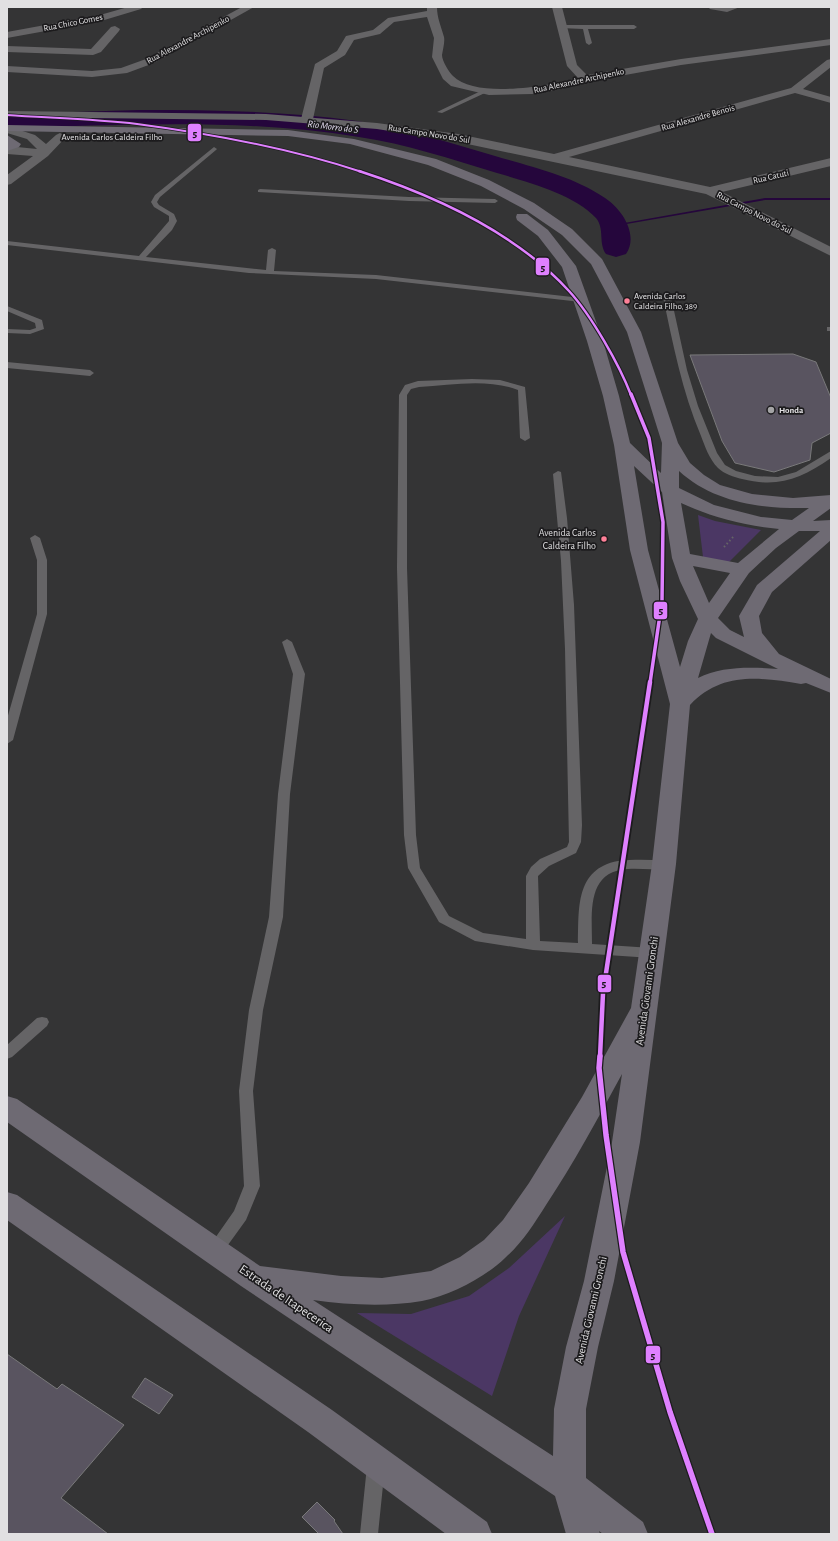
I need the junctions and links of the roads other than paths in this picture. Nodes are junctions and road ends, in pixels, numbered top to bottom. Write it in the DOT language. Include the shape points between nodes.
graph roads {
  1 [pos="138,7"];
  2 [pos="249,7"];
  3 [pos="557,7"];
  4 [pos="713,7"];
  5 [pos="735,7"];
  6 [pos="432,10"];
  7 [pos="562,27"];
  8 [pos="585,27"];
  9 [pos="634,27"];
  10 [pos="115,29"];
  11 [pos="7,35"];
  12 [pos="831,42"];
  13 [pos="589,43"];
  14 [pos="831,48"];
  15 [pos="7,49"];
  16 [pos="787,49"];
  17 [pos="831,62"];
  18 [pos="7,68"];
  19 [pos="585,79"];
  20 [pos="795,90"];
  21 [pos="485,91"];
  22 [pos="831,100"];
  23 [pos="440,112"];
  24 [pos="7,114"];
  25 [pos="307,120"];
  26 [pos="7,129"];
  27 [pos="31,137"];
  28 [pos="60,137"];
  29 [pos="7,138"];
  30 [pos="7,149"];
  31 [pos="214,149"];
  32 [pos="45,152"];
  33 [pos="556,157"];
  34 [pos="831,162"];
  35 [pos="7,182"];
  36 [pos="260,191"];
  37 [pos="710,191"];
  38 [pos="495,201"];
  39 [pos="7,242"];
  40 [pos="272,250"];
  41 [pos="831,252"];
  42 [pos="140,259"];
  43 [pos="270,273"];
  44 [pos="667,297"];
  45 [pos="582,300"];
  46 [pos="7,308"];
  47 [pos="7,331"];
  48 [pos="7,365"];
  49 [pos="90,373"];
  50 [pos="525,438"];
  51 [pos="670,443"];
  52 [pos="622,445"];
  53 [pos="831,454"];
  54 [pos="558,474"];
  55 [pos="670,491"];
  56 [pos="831,500"];
  57 [pos="794,525"];
  58 [pos="831,525"];
  59 [pos="831,532"];
  60 [pos="35,538"];
  61 [pos="681,558"];
  62 [pos="742,569"];
  63 [pos="708,619"];
  64 [pos="287,642"];
  65 [pos="774,659"];
  66 [pos="827,685"];
  67 [pos="680,704"];
  68 [pos="7,740"];
  69 [pos="664,864"];
  70 [pos="533,945"];
  71 [pos="585,949"];
  72 [pos="652,953"];
  73 [pos="646,1004"];
  74 [pos="42,1022"];
  75 [pos="7,1052"];
  76 [pos="7,1107"];
  77 [pos="7,1204"];
  78 [pos="214,1251"];
  79 [pos="252,1278"];
  80 [pos="376,1463"];
  81 [pos="569,1486"];
  82 [pos="369,1534"];
  83 [pos="475,1534"];
  84 [pos="583,1534"];
  85 [pos="631,1534"];
  1 -- 11 [label="street, Rua Chico Gomes" via="101,18"];
  2 -- 18 [label="street, Rua Alexandre Archipenko" via="150,61 123,71 92,74"];
  3 -- 7 [label="street"];
  4 -- 5 [label="street"];
  6 -- 21 [label="street, Rua Alexandre Archipenko" via="439,38 437,57 447,77 455,84"];
  6 -- 25 [label="street" via="391,20 376,32 350,38 341,52 319,66"];
  7 -- 8 [label="lane"];
  7 -- 19 [label="street" via="572,66"];
  8 -- 9 [label="lane"];
  8 -- 13 [label="lane"];
  10 -- 15 [label="street" via="93,52"];
  12 -- 16 [label="street, Rua Alexandre Archipenko"];
  14 -- 16 [label="street, Rua Alexandre Archipenko"];
  16 -- 19 [label="street, Rua Alexandre Archipenko" via="681,62"];
  17 -- 20 [label="street, Rua Alexandre Benois"];
  19 -- 21 [label="street, Rua Alexandre Archipenko" via="532,92"];
  20 -- 22 [label="street"];
  20 -- 33 [label="street, Rua Alexandre Benois"];
  21 -- 23 [label="lane"];
  24 -- 25 [label="street, Rua Campo Novo do Sul" via="266,117"];
  25 -- 33 [label="street, Rua Campo Novo do Sul" via="377,126 458,138"];
  26 -- 27 [label="street"];
  26 -- 51 [label="main road, Avenida Carlos Caldeira Filho" via="234,131 326,137 426,160 485,183 530,206 567,232 596,262 634,332"];
  27 -- 28 [label="main road, Avenida Carlos Caldeira Filho"];
  27 -- 29 [label="main road, Avenida Carlos Caldeira Filho"];
  27 -- 32 [label="street"];
  28 -- 32 [label="street"];
  28 -- 38 [label="main road, Avenida Carlos Caldeira Filho" via="232,138 325,145 412,166 466,185"];
  29 -- 30 [label="main road" via="15,144"];
  30 -- 32 [label="street"];
  31 -- 42 [label="lane" via="157,196 154,202 156,206 172,215 173,221"];
  32 -- 35 [label="street"];
  33 -- 37 [label="street, Rua Campo Novo do Sul"];
  34 -- 37 [label="street, Rua Catuti"];
  36 -- 38 [label="lane"];
  37 -- 41 [label="street, Rua Campo Novo do Sul"];
  38 -- 45 [label="main road, Avenida Carlos Caldeira Filho" via="512,208 543,233 569,266"];
  39 -- 42 [label="lane"];
  40 -- 43 [label="lane"];
  42 -- 43 [label="lane"];
  43 -- 45 [label="lane" via="376,277"];
  44 -- 53 [label="lane" via="695,414 720,465 730,472 754,479 782,480 802,473"];
  45 -- 52 [label="main road, Avenida Carlos Caldeira Filho" via="612,396"];
  46 -- 47 [label="lane" via="38,322 40,329 30,332"];
  48 -- 49 [label="lane"];
  50 -- 70 [label="lane" via="522,389 514,385 498,382 418,384 408,388 403,395 402,568 410,836 414,868 444,919 480,938"];
  51 -- 55 [label="main road, Avenida Carlos Caldeira Filho"];
  51 -- 56 [label="main road" via="684,468 730,494 784,504"];
  52 -- 55 [label="main road"];
  52 -- 67 [label="main road, Avenida Carlos Caldeira Filho" via="639,550"];
  54 -- 70 [label="lane" via="565,533 573,678 576,825 572,850 543,862 532,876"];
  55 -- 57 [label="main road" via="708,509 761,522"];
  55 -- 61 [label="main road, Avenida Carlos Caldeira Filho"];
  56 -- 57 [label="main road, Avenida Giovanni Gronchi"];
  57 -- 58 [label="main road"];
  57 -- 62 [label="main road, Avenida Giovanni Gronchi"];
  59 -- 65 [label="main road" via="764,589 749,616 752,634"];
  60 -- 68 [label="lane" via="42,560 42,614"];
  61 -- 62 [label="main road"];
  61 -- 63 [label="main road, Avenida Carlos Caldeira Filho" via="689,582"];
  62 -- 63 [label="main road, Avenida Giovanni Gronchi"];
  63 -- 65 [label="main road, Avenida Carlos Caldeira Filho" via="724,634"];
  63 -- 67 [label="main road, Avenida Giovanni Gronchi" via="698,641"];
  64 -- 78 [label="lane" via="299,674 284,794 276,917 256,1010 246,1091 252,1186 240,1215"];
  65 -- 66 [label="main road, Avenida Carlos Caldeira Filho"];
  66 -- 67 [label="main road" via="797,677 735,674 700,684"];
  67 -- 69 [label="main road, Avenida Giovanni Gronchi"];
  69 -- 71 [label="lane" via="612,867 597,875 591,882 586,897"];
  69 -- 72 [label="main road, Avenida Giovanni Gronchi"];
  70 -- 71 [label="lane"];
  71 -- 72 [label="lane"];
  72 -- 73 [label="main road, Avenida Giovanni Gronchi"];
  73 -- 79 [label="main road" via="557,1166 525,1213 494,1250 458,1273 424,1287 332,1290"];
  73 -- 81 [label="main road, Avenida Giovanni Gronchi" via="626,1142 599,1281 570,1409"];
  74 -- 75 [label="lane"];
  76 -- 78 [label="main road, Estrada de Itapecerica"];
  77 -- 80 [label="main road" via="320,1421"];
  78 -- 79 [label="main road, Estrada de Itapecerica"];
  79 -- 81 [label="main road, Estrada de Itapecerica"];
  80 -- 82 [label="lane"];
  80 -- 83 [label="main road"];
  81 -- 84 [label="main road, Avenida Giovanni Gronchi"];
  81 -- 85 [label="main road, Estrada de Itapecerica"];
}
